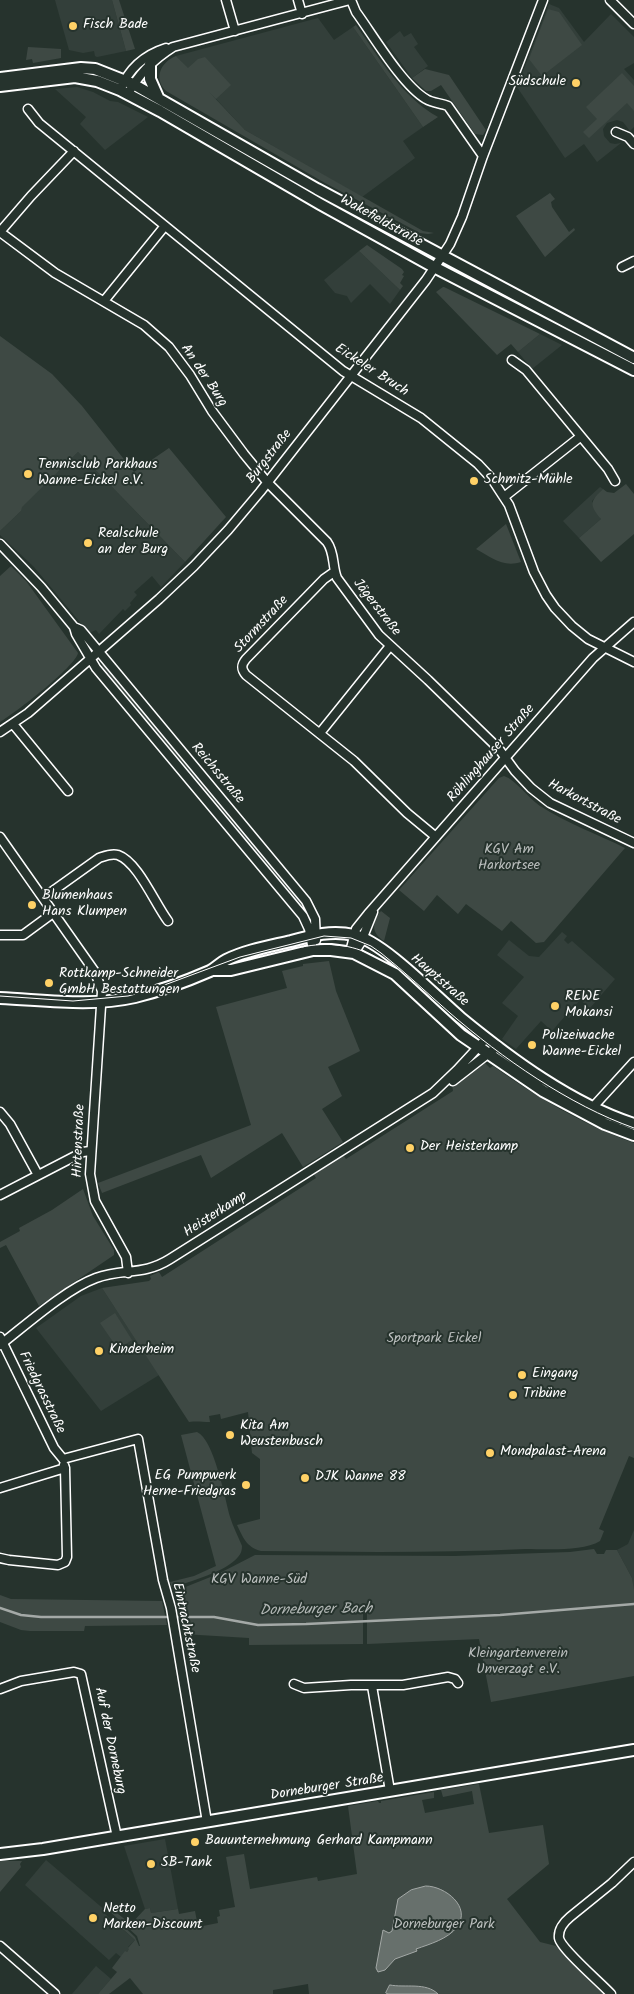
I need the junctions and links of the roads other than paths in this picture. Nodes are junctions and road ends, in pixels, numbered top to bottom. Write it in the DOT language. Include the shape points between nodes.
graph roads {
  1 [pos="226,0"];
  2 [pos="298,0"];
  3 [pos="347,0"];
  4 [pos="542,0"];
  5 [pos="610,0"];
  6 [pos="302,14"];
  7 [pos="634,24"];
  8 [pos="236,31"];
  9 [pos="173,48"];
  10 [pos="150,64"];
  11 [pos="0,78"];
  12 [pos="0,86"];
  13 [pos="126,87"];
  14 [pos="158,98"];
  15 [pos="28,110"];
  16 [pos="616,132"];
  17 [pos="634,144"];
  18 [pos="74,151"];
  19 [pos="483,156"];
  20 [pos="164,227"];
  21 [pos="0,232"];
  22 [pos="442,255"];
  23 [pos="634,261"];
  24 [pos="434,267"];
  25 [pos="622,267"];
  26 [pos="104,301"];
  27 [pos="634,358"];
  28 [pos="512,360"];
  29 [pos="634,370"];
  30 [pos="351,375"];
  31 [pos="580,437"];
  32 [pos="615,481"];
  33 [pos="267,482"];
  34 [pos="504,497"];
  35 [pos="0,544"];
  36 [pos="334,572"];
  37 [pos="634,622"];
  38 [pos="74,627"];
  39 [pos="390,646"];
  40 [pos="604,648"];
  41 [pos="99,651"];
  42 [pos="91,658"];
  43 [pos="634,662"];
  44 [pos="13,724"];
  45 [pos="0,732"];
  46 [pos="320,733"];
  47 [pos="507,758"];
  48 [pos="68,791"];
  49 [pos="0,837"];
  50 [pos="436,837"];
  51 [pos="634,843"];
  52 [pos="42,898"];
  53 [pos="53,913"];
  54 [pos="168,921"];
  55 [pos="313,934"];
  56 [pos="0,935"];
  57 [pos="359,937"];
  58 [pos="315,950"];
  59 [pos="352,953"];
  60 [pos="212,970"];
  61 [pos="0,998"];
  62 [pos="102,1002"];
  63 [pos="486,1037"];
  64 [pos="498,1046"];
  65 [pos="477,1047"];
  66 [pos="488,1054"];
  67 [pos="634,1062"];
  68 [pos="440,1088"];
  69 [pos="594,1107"];
  70 [pos="0,1112"];
  71 [pos="634,1124"];
  72 [pos="634,1135"];
  73 [pos="90,1151"];
  74 [pos="38,1176"];
  75 [pos="0,1195"];
  76 [pos="128,1273"];
  77 [pos="1,1342"];
  78 [pos="63,1459"];
  79 [pos="65,1468"];
  80 [pos="0,1488"];
  81 [pos="0,1558"];
  82 [pos="458,1683"];
  83 [pos="294,1684"];
  84 [pos="372,1686"];
  85 [pos="0,1690"];
  86 [pos="634,1750"];
  87 [pos="390,1791"];
  88 [pos="206,1822"];
  89 [pos="117,1837"];
  90 [pos="0,1847"];
  91 [pos="24,1851"];
  92 [pos="0,1854"];
  93 [pos="634,1862"];
  94 [pos="0,1946"];
  95 [pos="55,1994"];
  96 [pos="611,1994"];
  1 -- 8 [label="street"];
  2 -- 6 [label="street"];
  3 -- 6 [label="street"];
  3 -- 19 [label="street" via="408,83 428,101 448,106"];
  4 -- 19 [label="street, Burgstraße"];
  5 -- 7 [label="street"];
  6 -- 8 [label="street"];
  8 -- 9 [label="street"];
  9 -- 10 [label="street"];
  9 -- 13 [label="street" via="156,51 141,60"];
  10 -- 13 [label="street"];
  10 -- 14 [label="street" via="150,79"];
  11 -- 13 [label="street" via="95,69"];
  12 -- 13 [label="street" via="75,77"];
  13 -- 14 [label="street, Wakefieldstraße"];
  13 -- 24 [label="street, Wakefieldstraße" via="320,204"];
  14 -- 22 [label="street, Wakefieldstraße" via="317,189"];
  15 -- 18 [label="street, Eickeler Bruch"];
  16 -- 17 [label="street"];
  18 -- 20 [label="street, Eickeler Bruch"];
  18 -- 21 [label="street"];
  19 -- 22 [label="street, Burgstraße" via="462,216"];
  20 -- 26 [label="street"];
  20 -- 30 [label="street, Eickeler Bruch"];
  21 -- 26 [label="street, An der Burg" via="55,273"];
  22 -- 24 [label="street, Burgstraße"];
  22 -- 27 [label="street, Wakefieldstraße"];
  23 -- 25 [label="street"];
  24 -- 29 [label="street, Wakefieldstraße"];
  24 -- 30 [label="street, Burgstraße"];
  26 -- 33 [label="street, An der Burg" via="144,325 169,347 212,411"];
  28 -- 31 [label="street" via="526,370"];
  30 -- 33 [label="street, Burgstraße"];
  30 -- 34 [label="street, Eickeler Bruch" via="450,440 486,472"];
  31 -- 32 [label="street"];
  31 -- 34 [label="street"];
  33 -- 36 [label="street, Jägerstraße" via="327,542 333,556"];
  33 -- 41 [label="street, Burgstraße" via="194,566"];
  34 -- 40 [label="street, Eickeler Bruch" via="546,595 572,626"];
  35 -- 38 [label="street, Reichsstraße"];
  36 -- 39 [label="street, Jägerstraße" via="374,630"];
  36 -- 46 [label="street, Stormstraße" via="242,665 246,675"];
  37 -- 40 [label="street, Röhlinghauser Straße"];
  38 -- 41 [label="street, Reichsstraße" via="81,630"];
  38 -- 42 [label="street, Reichsstraße"];
  39 -- 46 [label="street"];
  39 -- 47 [label="street, Jägerstraße"];
  40 -- 43 [label="street, Eickeler Bruch"];
  40 -- 47 [label="street, Röhlinghauser Straße"];
  41 -- 42 [label="street, Burgstraße"];
  41 -- 55 [label="street, Reichsstraße" via="306,902 313,913"];
  42 -- 44 [label="street, Burgstraße"];
  42 -- 55 [label="street, Reichsstraße" via="303,916"];
  44 -- 45 [label="street, Burgstraße"];
  44 -- 48 [label="street"];
  46 -- 50 [label="street, Stormstraße"];
  47 -- 50 [label="street, Röhlinghauser Straße"];
  47 -- 51 [label="street, Harkortstraße" via="531,788 550,803"];
  49 -- 52 [label="street, Hirtenstraße"];
  50 -- 57 [label="street, Röhlinghauser Straße" via="374,908"];
  52 -- 53 [label="street, Hirtenstraße"];
  52 -- 54 [label="street" via="99,858 117,855 138,873"];
  53 -- 56 [label="street" via="23,935"];
  53 -- 62 [label="street, Hirtenstraße" via="99,978"];
  55 -- 57 [label="street, Hauptstraße" via="330,932"];
  55 -- 58 [label="street, Reichsstraße"];
  55 -- 60 [label="street, Hauptstraße" via="244,953"];
  57 -- 59 [label="street, Röhlinghauser Straße"];
  57 -- 63 [label="street, Hauptstraße" via="387,953"];
  58 -- 59 [label="street, Hauptstraße"];
  58 -- 60 [label="street, Hauptstraße" via="231,970"];
  59 -- 65 [label="street, Hauptstraße" via="395,974"];
  60 -- 62 [label="street, Hauptstraße" via="144,994"];
  61 -- 62 [label="street, Hauptstraße"];
  62 -- 73 [label="street, Hirtenstraße"];
  63 -- 64 [label="street, Hauptstraße"];
  63 -- 65 [label="street, Heisterkamp"];
  64 -- 66 [label="street, Heisterkamp"];
  64 -- 69 [label="street, Hauptstraße"];
  65 -- 66 [label="street, Hauptstraße"];
  65 -- 68 [label="street, Heisterkamp"];
  66 -- 68 [label="street, Heisterkamp"];
  66 -- 72 [label="street, Hauptstraße" via="564,1103"];
  67 -- 69 [label="street"];
  68 -- 76 [label="street, Heisterkamp" via="167,1261"];
  69 -- 71 [label="street, Hauptstraße"];
  70 -- 74 [label="street"];
  73 -- 74 [label="street"];
  73 -- 76 [label="street, Hirtenstraße" via="92,1192 126,1257"];
  74 -- 75 [label="street"];
  76 -- 77 [label="street, Heisterkamp" via="93,1279"];
  77 -- 78 [label="street, Friedgrasstraße" via="54,1448"];
  78 -- 79 [label="street"];
  78 -- 88 [label="street, Eintrachtstraße" via="138,1439 163,1580 175,1628"];
  79 -- 80 [label="street"];
  79 -- 81 [label="street" via="65,1562 58,1565"];
  82 -- 84 [label="street" via="448,1677 404,1685"];
  83 -- 84 [label="street" via="304,1688"];
  84 -- 87 [label="street"];
  85 -- 89 [label="street, Auf der Dorneburg" via="21,1682 74,1672 81,1674"];
  86 -- 87 [label="street, Dorneburger Straße"];
  87 -- 88 [label="street, Dorneburger Straße"];
  88 -- 89 [label="street, Dorneburger Straße"];
  89 -- 91 [label="street, Dorneburger Straße"];
  90 -- 91 [label="street, Dorneburger Straße"];
  91 -- 92 [label="street, Dorneburger Straße"];
  93 -- 96 [label="street" via="564,1922 559,1938"];
  94 -- 95 [label="street"];
}
